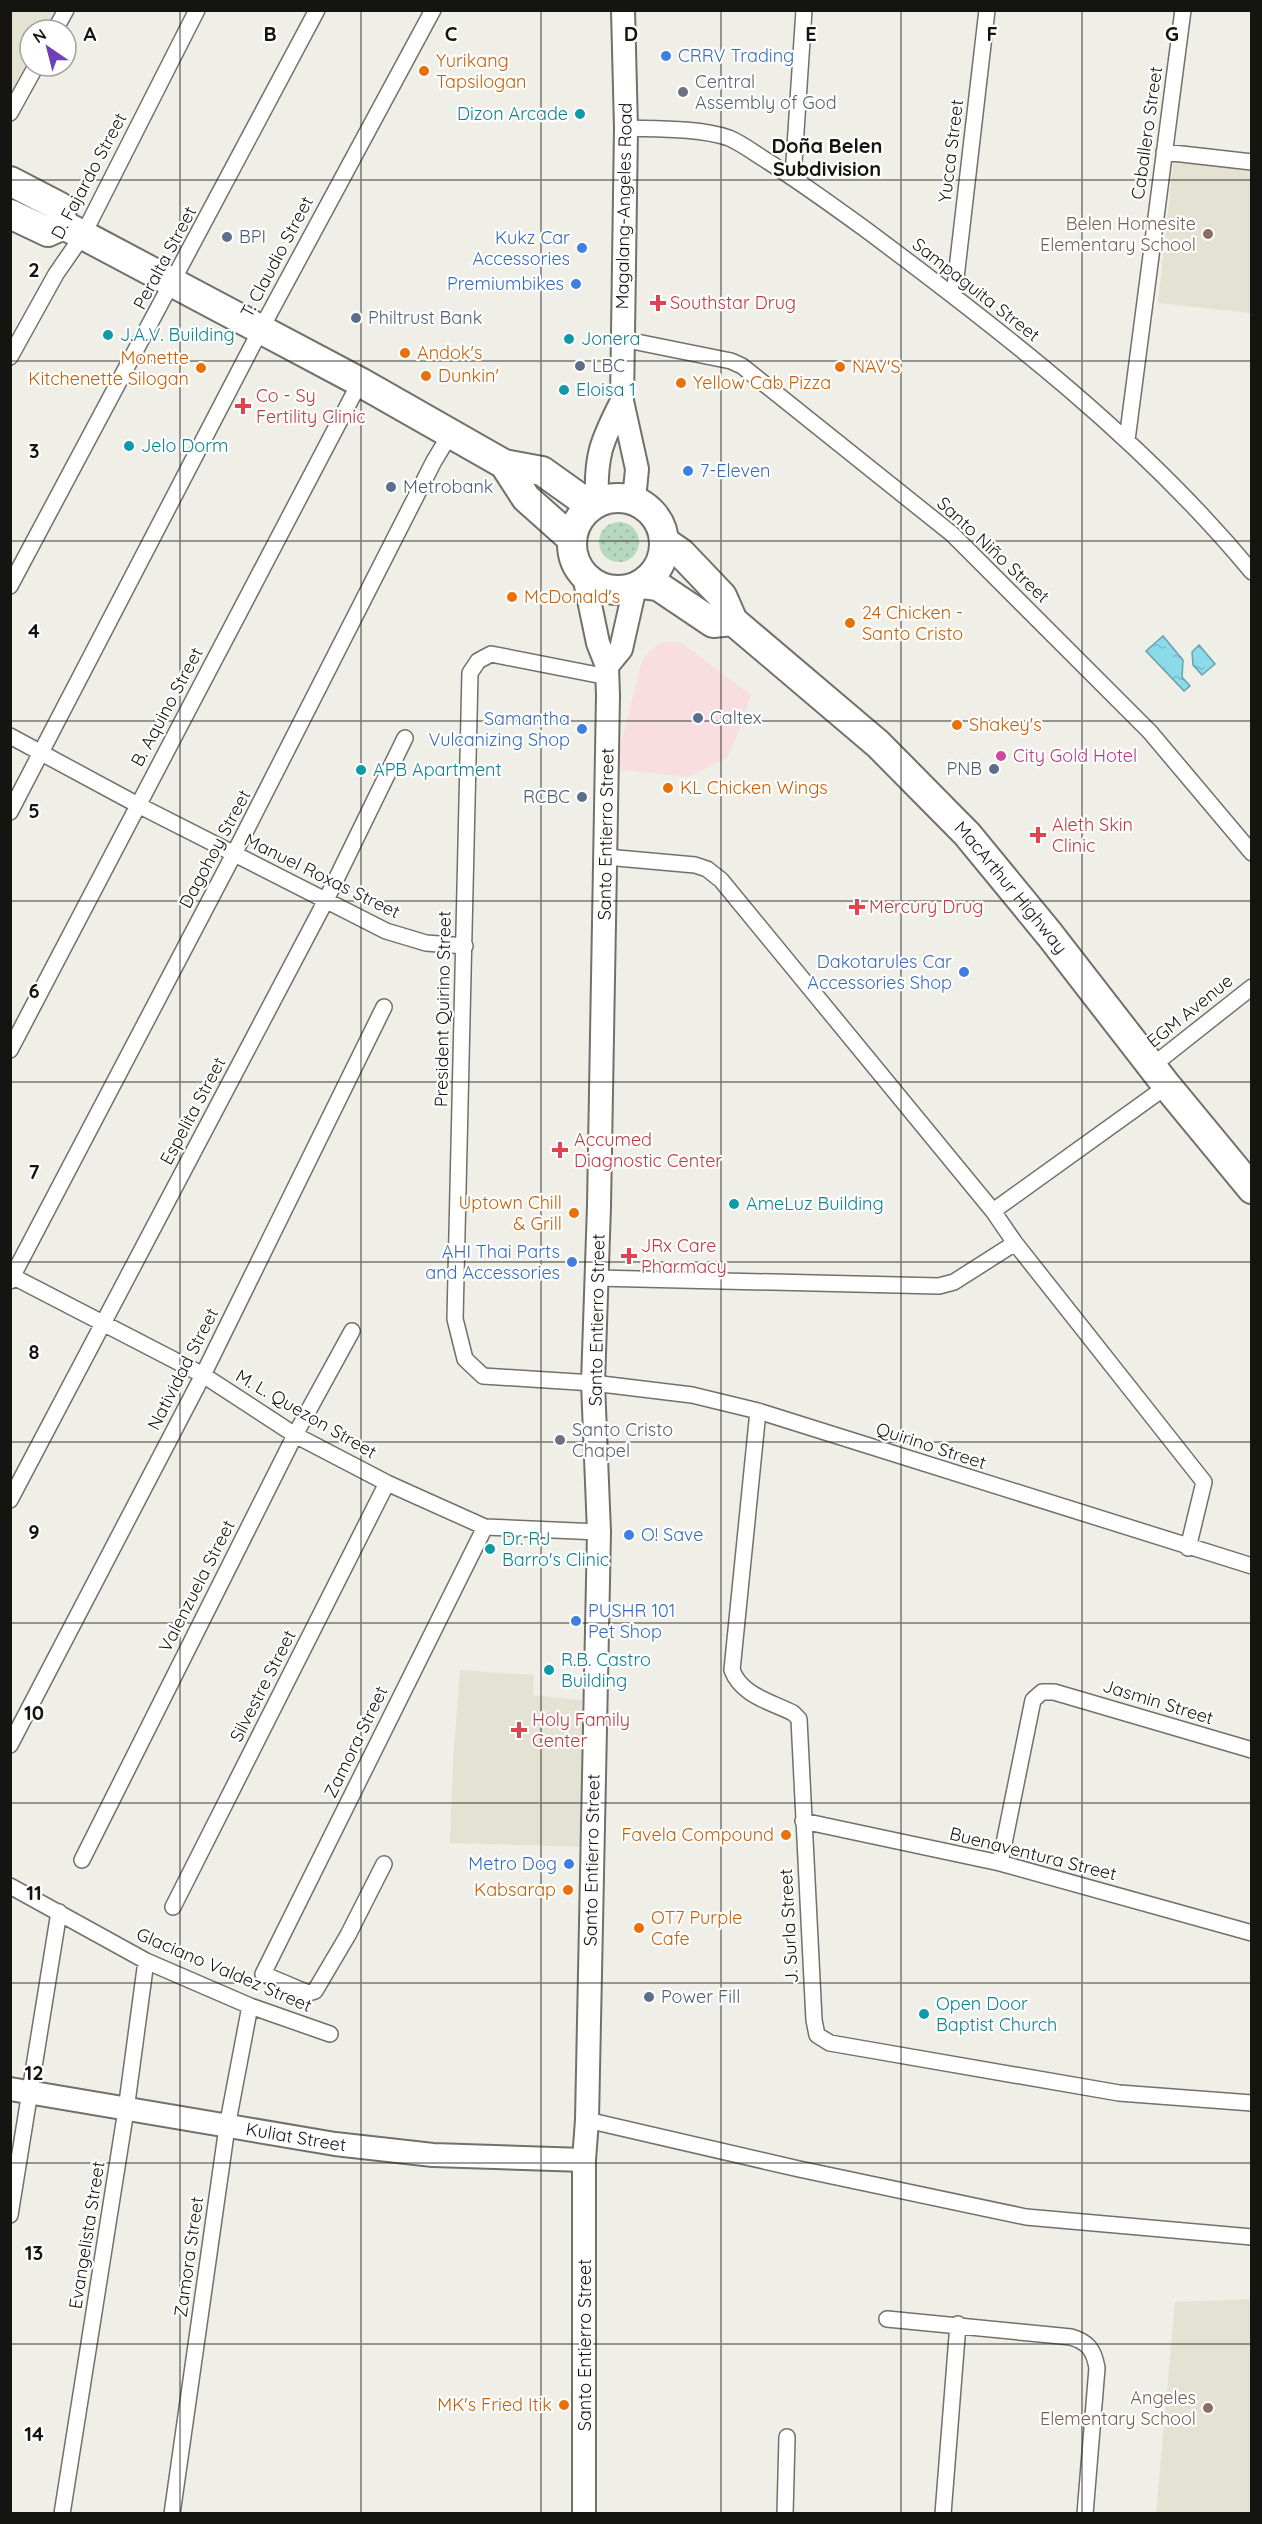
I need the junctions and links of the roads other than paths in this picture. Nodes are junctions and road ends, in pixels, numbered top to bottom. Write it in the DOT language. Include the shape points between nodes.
graph roads {
  1 [pos="196,10"];
  2 [pos="317,10"];
  3 [pos="433,10"];
  4 [pos="623,10"];
  5 [pos="804,10"];
  6 [pos="987,10"];
  7 [pos="1183,10"];
  8 [pos="29,78"];
  9 [pos="10,112"];
  10 [pos="626,128"];
  11 [pos="1164,152"];
  12 [pos="1251,162"];
  13 [pos="793,177"];
  14 [pos="10,181"];
  15 [pos="10,214"];
  16 [pos="73,230"];
  17 [pos="173,284"];
  18 [pos="954,295"];
  19 [pos="261,329"];
  20 [pos="622,339"];
  21 [pos="10,357"];
  22 [pos="360,382"];
  23 [pos="622,401"];
  24 [pos="451,433"];
  25 [pos="1127,440"];
  26 [pos="504,464"];
  27 [pos="634,500"];
  28 [pos="594,504"];
  29 [pos="572,539"];
  30 [pos="665,542"];
  31 [pos="1251,572"];
  32 [pos="584,576"];
  33 [pos="638,585"];
  34 [pos="10,586"];
  35 [pos="734,621"];
  36 [pos="608,671"];
  37 [pos="10,736"];
  38 [pos="405,738"];
  39 [pos="42,753"];
  40 [pos="138,805"];
  41 [pos="10,812"];
  42 [pos="1251,853"];
  43 [pos="234,854"];
  44 [pos="606,857"];
  45 [pos="325,902"];
  46 [pos="465,946"];
  47 [pos="1251,987"];
  48 [pos="384,1007"];
  49 [pos="10,1050"];
  50 [pos="1160,1076"];
  51 [pos="1251,1189"];
  52 [pos="993,1212"];
  53 [pos="1015,1243"];
  54 [pos="11,1277"];
  55 [pos="596,1278"];
  56 [pos="104,1324"];
  57 [pos="351,1331"];
  58 [pos="203,1375"];
  59 [pos="593,1383"];
  60 [pos="758,1411"];
  61 [pos="295,1434"];
  62 [pos="387,1483"];
  63 [pos="10,1500"];
  64 [pos="485,1527"];
  65 [pos="599,1532"];
  66 [pos="1188,1548"];
  67 [pos="1251,1566"];
  68 [pos="10,1745"];
  69 [pos="1251,1750"];
  70 [pos="803,1821"];
  71 [pos="82,1860"];
  72 [pos="1000,1863"];
  73 [pos="384,1864"];
  74 [pos="10,1886"];
  75 [pos="173,1907"];
  76 [pos="59,1912"];
  77 [pos="1251,1933"];
  78 [pos="146,1961"];
  79 [pos="250,2006"];
  80 [pos="330,2034"];
  81 [pos="21,2091"];
  82 [pos="1251,2103"];
  83 [pos="126,2110"];
  84 [pos="587,2120"];
  85 [pos="227,2127"];
  86 [pos="584,2160"];
  87 [pos="10,2215"];
  88 [pos="1251,2237"];
  89 [pos="887,2319"];
  90 [pos="958,2324"];
  91 [pos="787,2437"];
  92 [pos="62,2514"];
  93 [pos="172,2514"];
  94 [pos="585,2514"];
  95 [pos="784,2514"];
  96 [pos="943,2514"];
  97 [pos="1085,2514"];
  1 -- 16 [label="street, D. Fajardo Street"];
  2 -- 17 [label="street, Peralta Street"];
  3 -- 19 [label="street, T. Claudio Street"];
  4 -- 10 [label="main road, Magalang-Angeles Road"];
  5 -- 13 [label="street"];
  6 -- 18 [label="street, Yucca Street"];
  7 -- 11 [label="street, Caballero Street"];
  8 -- 9 [label="street"];
  10 -- 13 [label="street, Sampaguita Street" via="715,134 732,139"];
  10 -- 20 [label="main road, Magalang-Angeles Road"];
  11 -- 12 [label="street"];
  11 -- 25 [label="street, Caballero Street"];
  13 -- 18 [label="street, Sampaguita Street"];
  14 -- 16 [label="highway" via="60,207"];
  15 -- 16 [label="highway" via="48,232"];
  16 -- 17 [label="highway"];
  16 -- 21 [label="street, D. Fajardo Street" via="56,274"];
  17 -- 19 [label="highway"];
  17 -- 34 [label="street, Peralta Street"];
  18 -- 25 [label="street, Sampaguita Street"];
  19 -- 22 [label="highway"];
  19 -- 39 [label="street, T. Claudio Street"];
  20 -- 23 [label="main road, Magalang-Angeles Road"];
  20 -- 42 [label="street, Santo Niño Street" via="742,366 952,534 1150,732"];
  22 -- 24 [label="highway"];
  22 -- 40 [label="street, B. Aquino Street"];
  23 -- 27 [label="main road, Magalang-Angeles Road" via="637,469"];
  23 -- 28 [label="main road, Magalang-Angeles Road" via="603,438"];
  24 -- 26 [label="highway"];
  24 -- 43 [label="street, Dagohoy Street"];
  25 -- 31 [label="street, Sampaguita Street" via="1221,534"];
  26 -- 28 [label="highway" via="542,471"];
  26 -- 29 [label="highway" via="526,498"];
  27 -- 28 [label="highway" via="615,498"];
  27 -- 30 [label="highway" via="656,516"];
  28 -- 29 [label="highway" via="578,520"];
  29 -- 32 [label="highway" via="576,562"];
  30 -- 33 [label="highway" via="660,564 650,578"];
  30 -- 35 [label="highway, MacArthur Highway" via="681,553 722,596"];
  32 -- 33 [label="highway" via="611,589"];
  32 -- 36 [label="main road, Santo Entierro Street"];
  33 -- 35 [label="highway" via="658,586 713,623"];
  33 -- 36 [label="main road" via="621,649"];
  35 -- 50 [label="highway, MacArthur Highway" via="878,744 967,834"];
  36 -- 44 [label="main road, Santo Entierro Street"];
  36 -- 46 [label="street, President Quirino Street" via="491,654 478,661 470,673"];
  37 -- 39 [label="street, Manuel Roxas Street"];
  38 -- 45 [label="street, Espelita Street"];
  39 -- 40 [label="street, Manuel Roxas Street"];
  39 -- 41 [label="street, T. Claudio Street"];
  40 -- 43 [label="street, Manuel Roxas Street"];
  40 -- 49 [label="street, B. Aquino Street"];
  43 -- 45 [label="street, Manuel Roxas Street"];
  43 -- 54 [label="street, Dagohoy Street"];
  44 -- 52 [label="street" via="695,865 721,880"];
  44 -- 55 [label="main road, Santo Entierro Street"];
  45 -- 46 [label="street, Manuel Roxas Street" via="408,940"];
  45 -- 56 [label="street, Espelita Street"];
  46 -- 59 [label="street, President Quirino Street" via="455,1319 465,1359 483,1376"];
  47 -- 50 [label="street, EGM Avenue"];
  48 -- 58 [label="street, Natividad Street"];
  50 -- 51 [label="highway, MacArthur Highway"];
  50 -- 52 [label="street, EGM Avenue"];
  52 -- 53 [label="street"];
  53 -- 55 [label="street" via="954,1282 939,1286"];
  53 -- 66 [label="street" via="1204,1482"];
  54 -- 56 [label="street, M. L. Quezon Street"];
  55 -- 59 [label="main road, Santo Entierro Street"];
  56 -- 58 [label="street, M. L. Quezon Street"];
  56 -- 63 [label="street, Espelita Street"];
  57 -- 61 [label="street, Valenzuela Street"];
  58 -- 61 [label="street, M. L. Quezon Street"];
  58 -- 68 [label="street, Natividad Street"];
  59 -- 60 [label="street, Quirino Street" via="692,1395"];
  59 -- 65 [label="main road, Santo Entierro Street"];
  60 -- 66 [label="street, Quirino Street"];
  60 -- 70 [label="street, J. Surla Street" via="732,1670 736,1682 746,1690 797,1715"];
  61 -- 62 [label="street, M. L. Quezon Street"];
  61 -- 71 [label="street, Valenzuela Street"];
  62 -- 64 [label="street, M. L. Quezon Street"];
  62 -- 75 [label="street, Silvestre Street"];
  64 -- 65 [label="street, M. L. Quezon Street"];
  64 -- 73 [label="street, Zamora Street" via="263,1974 308,1993 315,1991"];
  65 -- 84 [label="main road, Santo Entierro Street"];
  66 -- 67 [label="street, Quirino Street"];
  69 -- 72 [label="street, Jasmin Street" via="1054,1692 1042,1692 1034,1701"];
  70 -- 72 [label="street, Buenaventura Street"];
  70 -- 82 [label="street, J. Surla Street" via="814,2020 817,2035 823,2040 1119,2093"];
  72 -- 77 [label="street, Buenaventura Street"];
  74 -- 76 [label="street, Glaciano Valdez Street"];
  76 -- 78 [label="street, Glaciano Valdez Street"];
  76 -- 81 [label="street"];
  78 -- 79 [label="street, Glaciano Valdez Street"];
  78 -- 83 [label="street, Evangelista Street"];
  79 -- 80 [label="street, Glaciano Valdez Street"];
  79 -- 85 [label="street, Zamora Street"];
  81 -- 83 [label="main road, Kuliat Street"];
  81 -- 87 [label="street"];
  83 -- 85 [label="main road, Kuliat Street"];
  83 -- 92 [label="street, Evangelista Street"];
  84 -- 86 [label="main road, Santo Entierro Street"];
  84 -- 88 [label="street" via="1026,2217"];
  85 -- 86 [label="main road, Kuliat Street" via="433,2155"];
  85 -- 93 [label="street, Zamora Street"];
  86 -- 94 [label="main road, Santo Entierro Street"];
  89 -- 90 [label="street"];
  90 -- 96 [label="street"];
  90 -- 97 [label="street" via="1089,2344 1097,2367"];
  91 -- 95 [label="street"];
}
